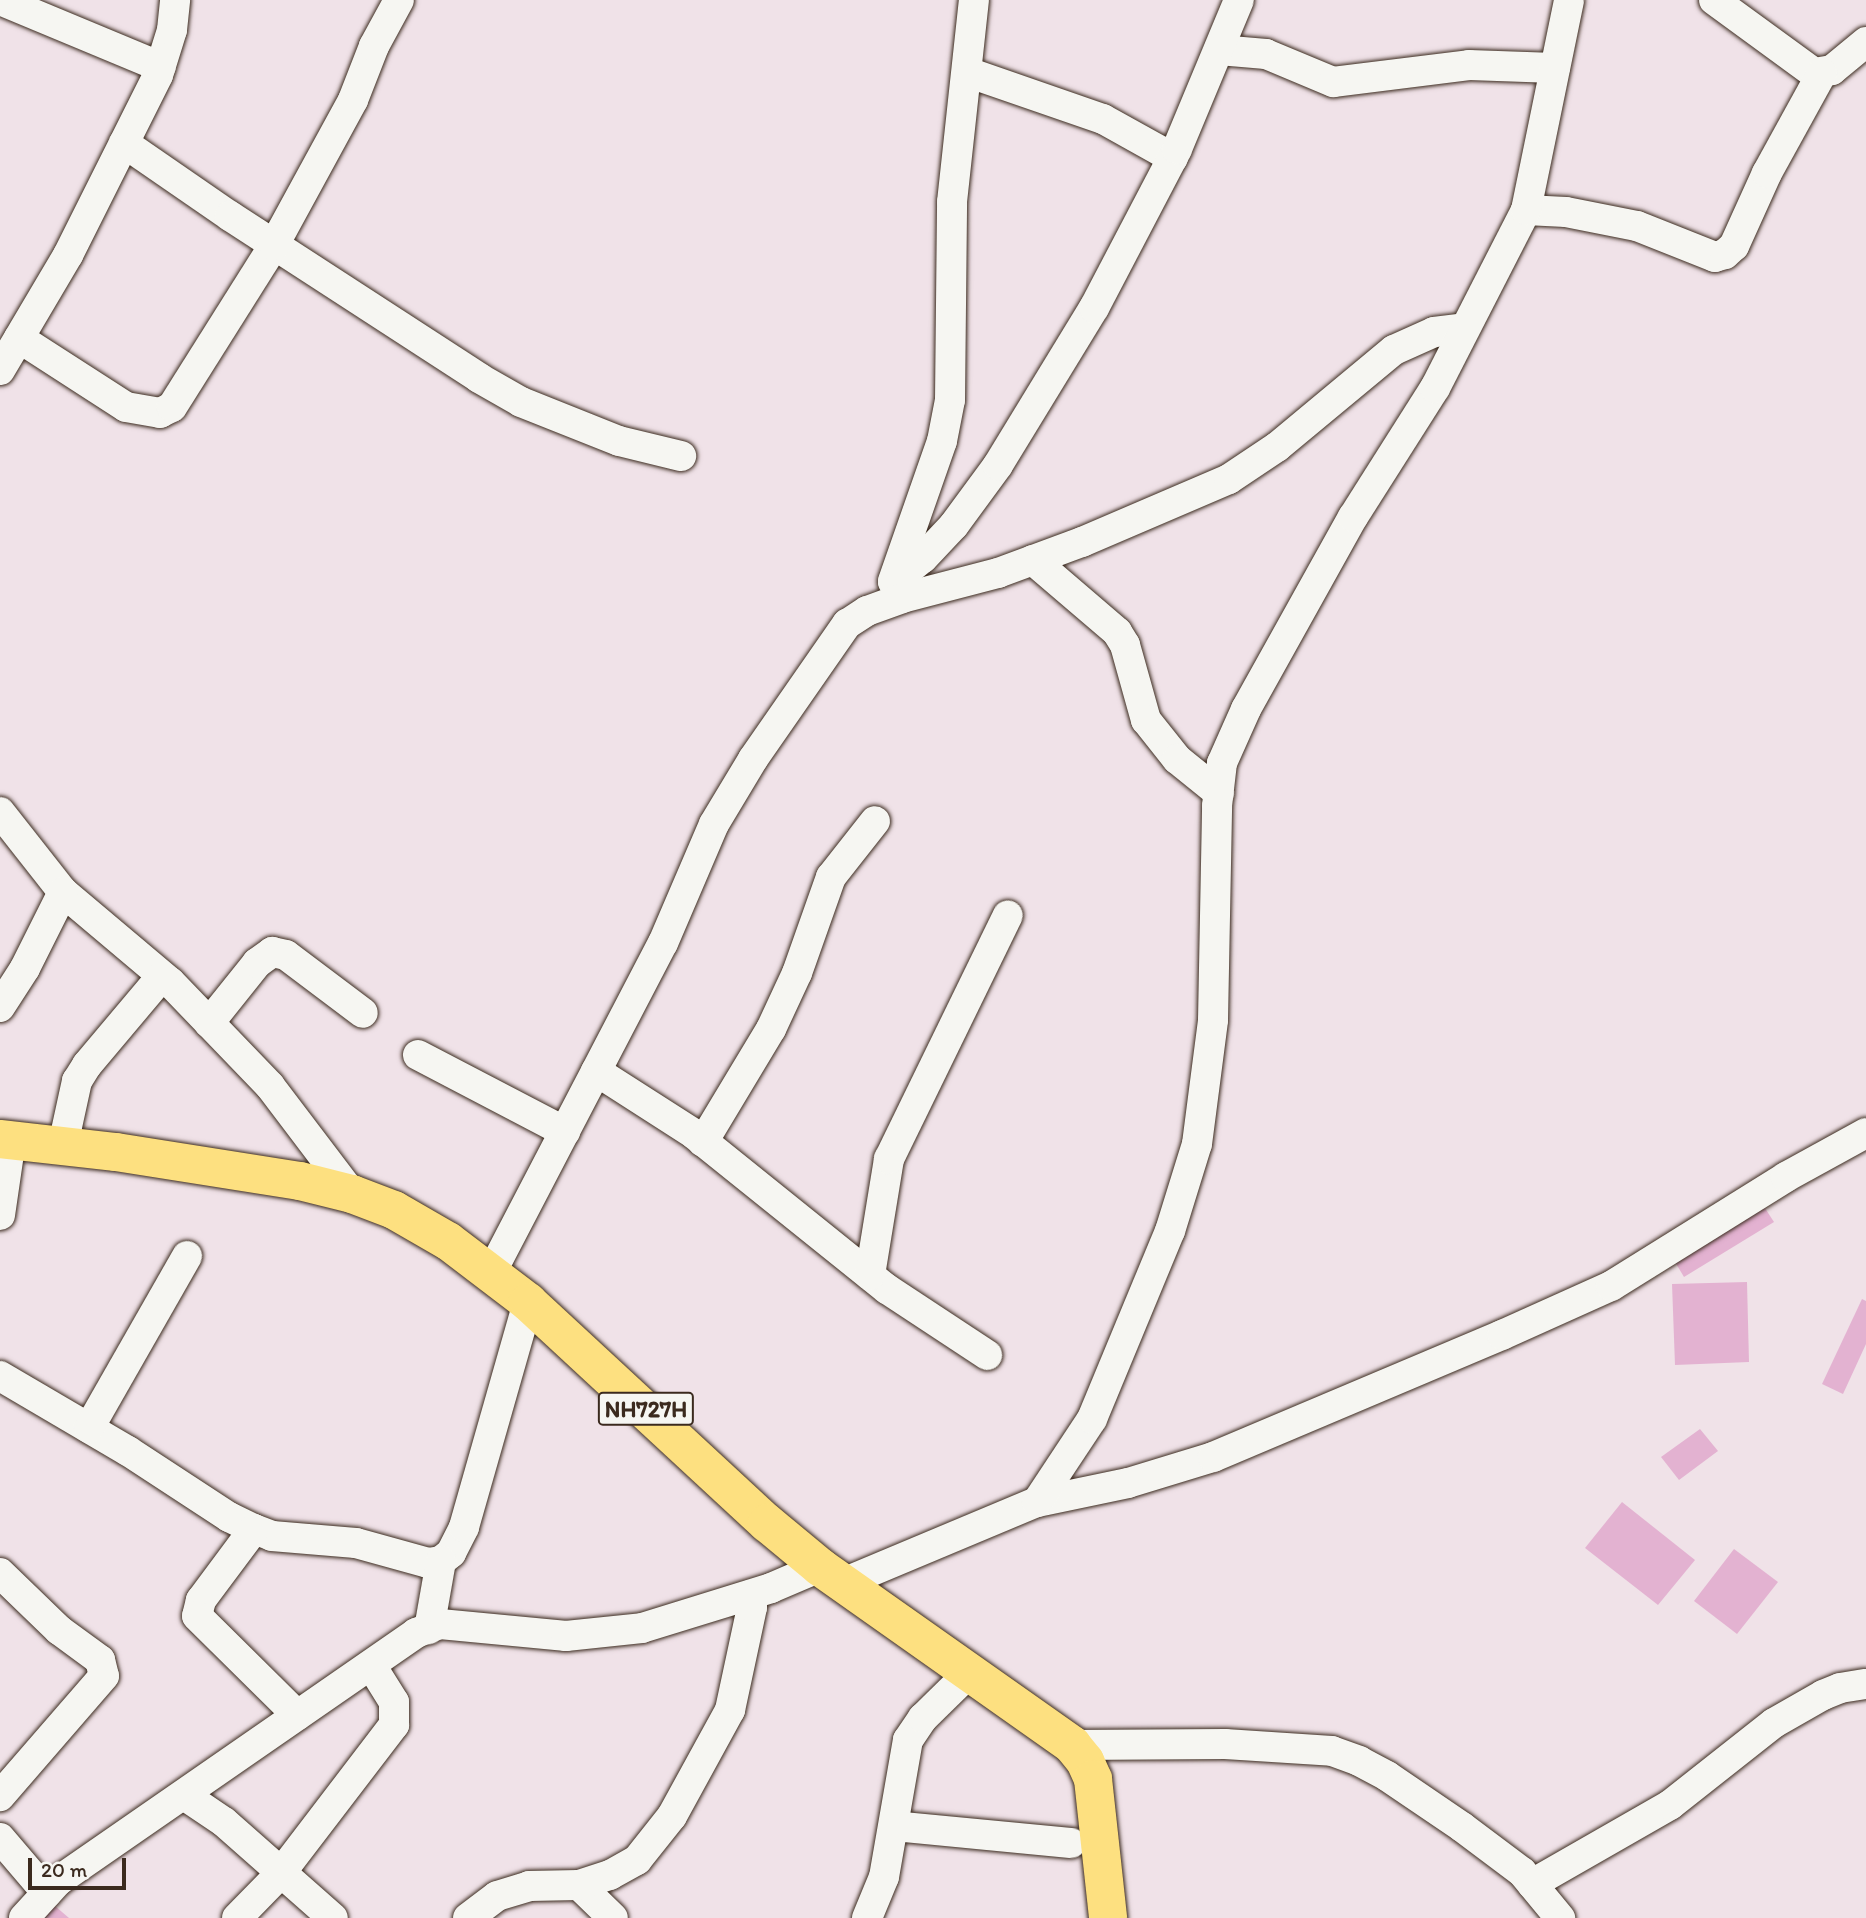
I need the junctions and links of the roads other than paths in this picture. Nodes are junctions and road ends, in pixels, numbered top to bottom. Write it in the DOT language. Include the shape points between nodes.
graph roads {
  1 [pos="0,0"];
  2 [pos="175,0"];
  3 [pos="399,0"];
  4 [pos="974,0"];
  5 [pos="1239,0"];
  6 [pos="1714,0"];
  7 [pos="1560,4"];
  8 [pos="1866,42"];
  9 [pos="1219,50"];
  10 [pos="161,67"];
  11 [pos="1555,68"];
  12 [pos="967,72"];
  13 [pos="1822,73"];
  14 [pos="124,143"];
  15 [pos="1173,158"];
  16 [pos="1526,210"];
  17 [pos="274,245"];
  18 [pos="1465,328"];
  19 [pos="19,338"];
  20 [pos="0,370"];
  21 [pos="681,456"];
  22 [pos="1033,560"];
  23 [pos="889,593"];
  24 [pos="1219,793"];
  25 [pos="0,812"];
  26 [pos="875,821"];
  27 [pos="62,892"];
  28 [pos="1008,915"];
  29 [pos="163,976"];
  30 [pos="0,1007"];
  31 [pos="363,1013"];
  32 [pos="209,1023"];
  33 [pos="418,1055"];
  34 [pos="596,1072"];
  35 [pos="565,1132"];
  36 [pos="1866,1133"];
  37 [pos="6,1139"];
  38 [pos="703,1142"];
  39 [pos="63,1144"];
  40 [pos="352,1194"];
  41 [pos="0,1215"];
  42 [pos="187,1256"];
  43 [pos="491,1273"];
  44 [pos="870,1275"];
  45 [pos="528,1303"];
  46 [pos="987,1355"];
  47 [pos="0,1376"];
  48 [pos="89,1428"];
  49 [pos="1037,1502"];
  50 [pos="254,1529"];
  51 [pos="441,1560"];
  52 [pos="0,1573"];
  53 [pos="831,1575"];
  54 [pos="750,1595"];
  55 [pos="429,1629"];
  56 [pos="368,1667"];
  57 [pos="970,1672"];
  58 [pos="1866,1684"];
  59 [pos="297,1715"];
  60 [pos="1072,1745"];
  61 [pos="184,1795"];
  62 [pos="0,1796"];
  63 [pos="894,1826"];
  64 [pos="0,1838"];
  65 [pos="1071,1843"];
  66 [pos="280,1874"];
  67 [pos="579,1885"];
  68 [pos="47,1893"];
  69 [pos="1541,1905"];
  70 [pos="24,1918"];
  71 [pos="237,1918"];
  72 [pos="333,1918"];
  73 [pos="468,1918"];
  74 [pos="613,1918"];
  75 [pos="867,1918"];
  76 [pos="1108,1918"];
  1 -- 10 [label="street"];
  2 -- 10 [label="street"];
  3 -- 17 [label="street" via="353,100"];
  4 -- 12 [label="street"];
  5 -- 9 [label="street"];
  6 -- 13 [label="street" via="1804,68"];
  7 -- 11 [label="street"];
  8 -- 13 [label="street"];
  9 -- 11 [label="street" via="1266,54 1333,82 1469,65"];
  9 -- 15 [label="street"];
  10 -- 14 [label="street"];
  11 -- 16 [label="street"];
  12 -- 15 [label="street" via="1104,119"];
  12 -- 23 [label="street" via="952,202 950,400 943,441"];
  13 -- 16 [label="street" via="1767,173 1734,246 1725,254 1704,254 1637,226 1566,212"];
  14 -- 17 [label="street"];
  14 -- 19 [label="street" via="68,255"];
  15 -- 23 [label="street" via="1094,308 998,464 954,525"];
  16 -- 18 [label="street"];
  17 -- 19 [label="street" via="172,407 160,413 126,407"];
  17 -- 21 [label="street" via="520,402 619,441"];
  18 -- 22 [label="street" via="1434,332 1394,350 1278,447 1229,479"];
  18 -- 24 [label="street" via="1435,388 1353,517 1246,709 1222,763"];
  19 -- 20 [label="street"];
  22 -- 23 [label="street"];
  22 -- 24 [label="street" via="1117,632 1125,645 1146,720 1177,759"];
  23 -- 34 [label="street" via="847,624 732,791 663,943"];
  24 -- 49 [label="street" via="1213,1020 1197,1144 1170,1231 1092,1419"];
  25 -- 27 [label="street"];
  26 -- 38 [label="street" via="831,877 797,973 771,1029"];
  27 -- 29 [label="street"];
  27 -- 30 [label="street"];
  28 -- 44 [label="street" via="889,1159"];
  29 -- 32 [label="street"];
  29 -- 39 [label="street" via="77,1081"];
  31 -- 32 [label="street" via="286,955 272,952 257,963"];
  32 -- 40 [label="street" via="270,1086"];
  33 -- 35 [label="street"];
  34 -- 35 [label="street"];
  34 -- 38 [label="street"];
  35 -- 43 [label="street"];
  36 -- 49 [label="street" via="1797,1170 1611,1286 1551,1313 1213,1457 1128,1483"];
  37 -- 39 [label="highway, NH727H"];
  37 -- 41 [label="street"];
  38 -- 44 [label="street"];
  39 -- 40 [label="highway, NH727H" via="300,1181"];
  40 -- 43 [label="highway, NH727H" via="394,1210 449,1241"];
  42 -- 48 [label="street"];
  43 -- 45 [label="highway, NH727H"];
  44 -- 46 [label="street"];
  45 -- 51 [label="street" via="464,1527 451,1553"];
  45 -- 53 [label="highway, NH727H" via="767,1523"];
  47 -- 48 [label="street"];
  48 -- 50 [label="street"];
  49 -- 53 [label="street"];
  50 -- 51 [label="street" via="272,1536 356,1543 428,1563"];
  50 -- 59 [label="street" via="201,1600 197,1616"];
  51 -- 55 [label="street"];
  52 -- 62 [label="street" via="59,1630 100,1660 104,1676"];
  53 -- 54 [label="street"];
  53 -- 57 [label="highway, NH727H"];
  54 -- 55 [label="street" via="642,1628 566,1636 466,1624"];
  54 -- 67 [label="street" via="752,1606 730,1710 672,1816 637,1860"];
  55 -- 56 [label="street"];
  56 -- 59 [label="street"];
  56 -- 66 [label="street" via="394,1702 394,1725"];
  57 -- 60 [label="highway, NH727H"];
  57 -- 63 [label="street" via="923,1718 908,1740"];
  58 -- 69 [label="street" via="1823,1695 1774,1723"];
  59 -- 61 [label="street"];
  60 -- 69 [label="street" via="1225,1744 1332,1752 1359,1761 1522,1872"];
  60 -- 76 [label="highway, NH727H" via="1093,1779"];
  61 -- 66 [label="street" via="223,1822"];
  61 -- 68 [label="street"];
  63 -- 65 [label="street"];
  63 -- 75 [label="street" via="884,1877"];
  64 -- 68 [label="street"];
  66 -- 71 [label="street"];
  66 -- 72 [label="street"];
  67 -- 73 [label="street" via="529,1886 498,1896"];
  67 -- 74 [label="street"];
  68 -- 70 [label="street"];
}
